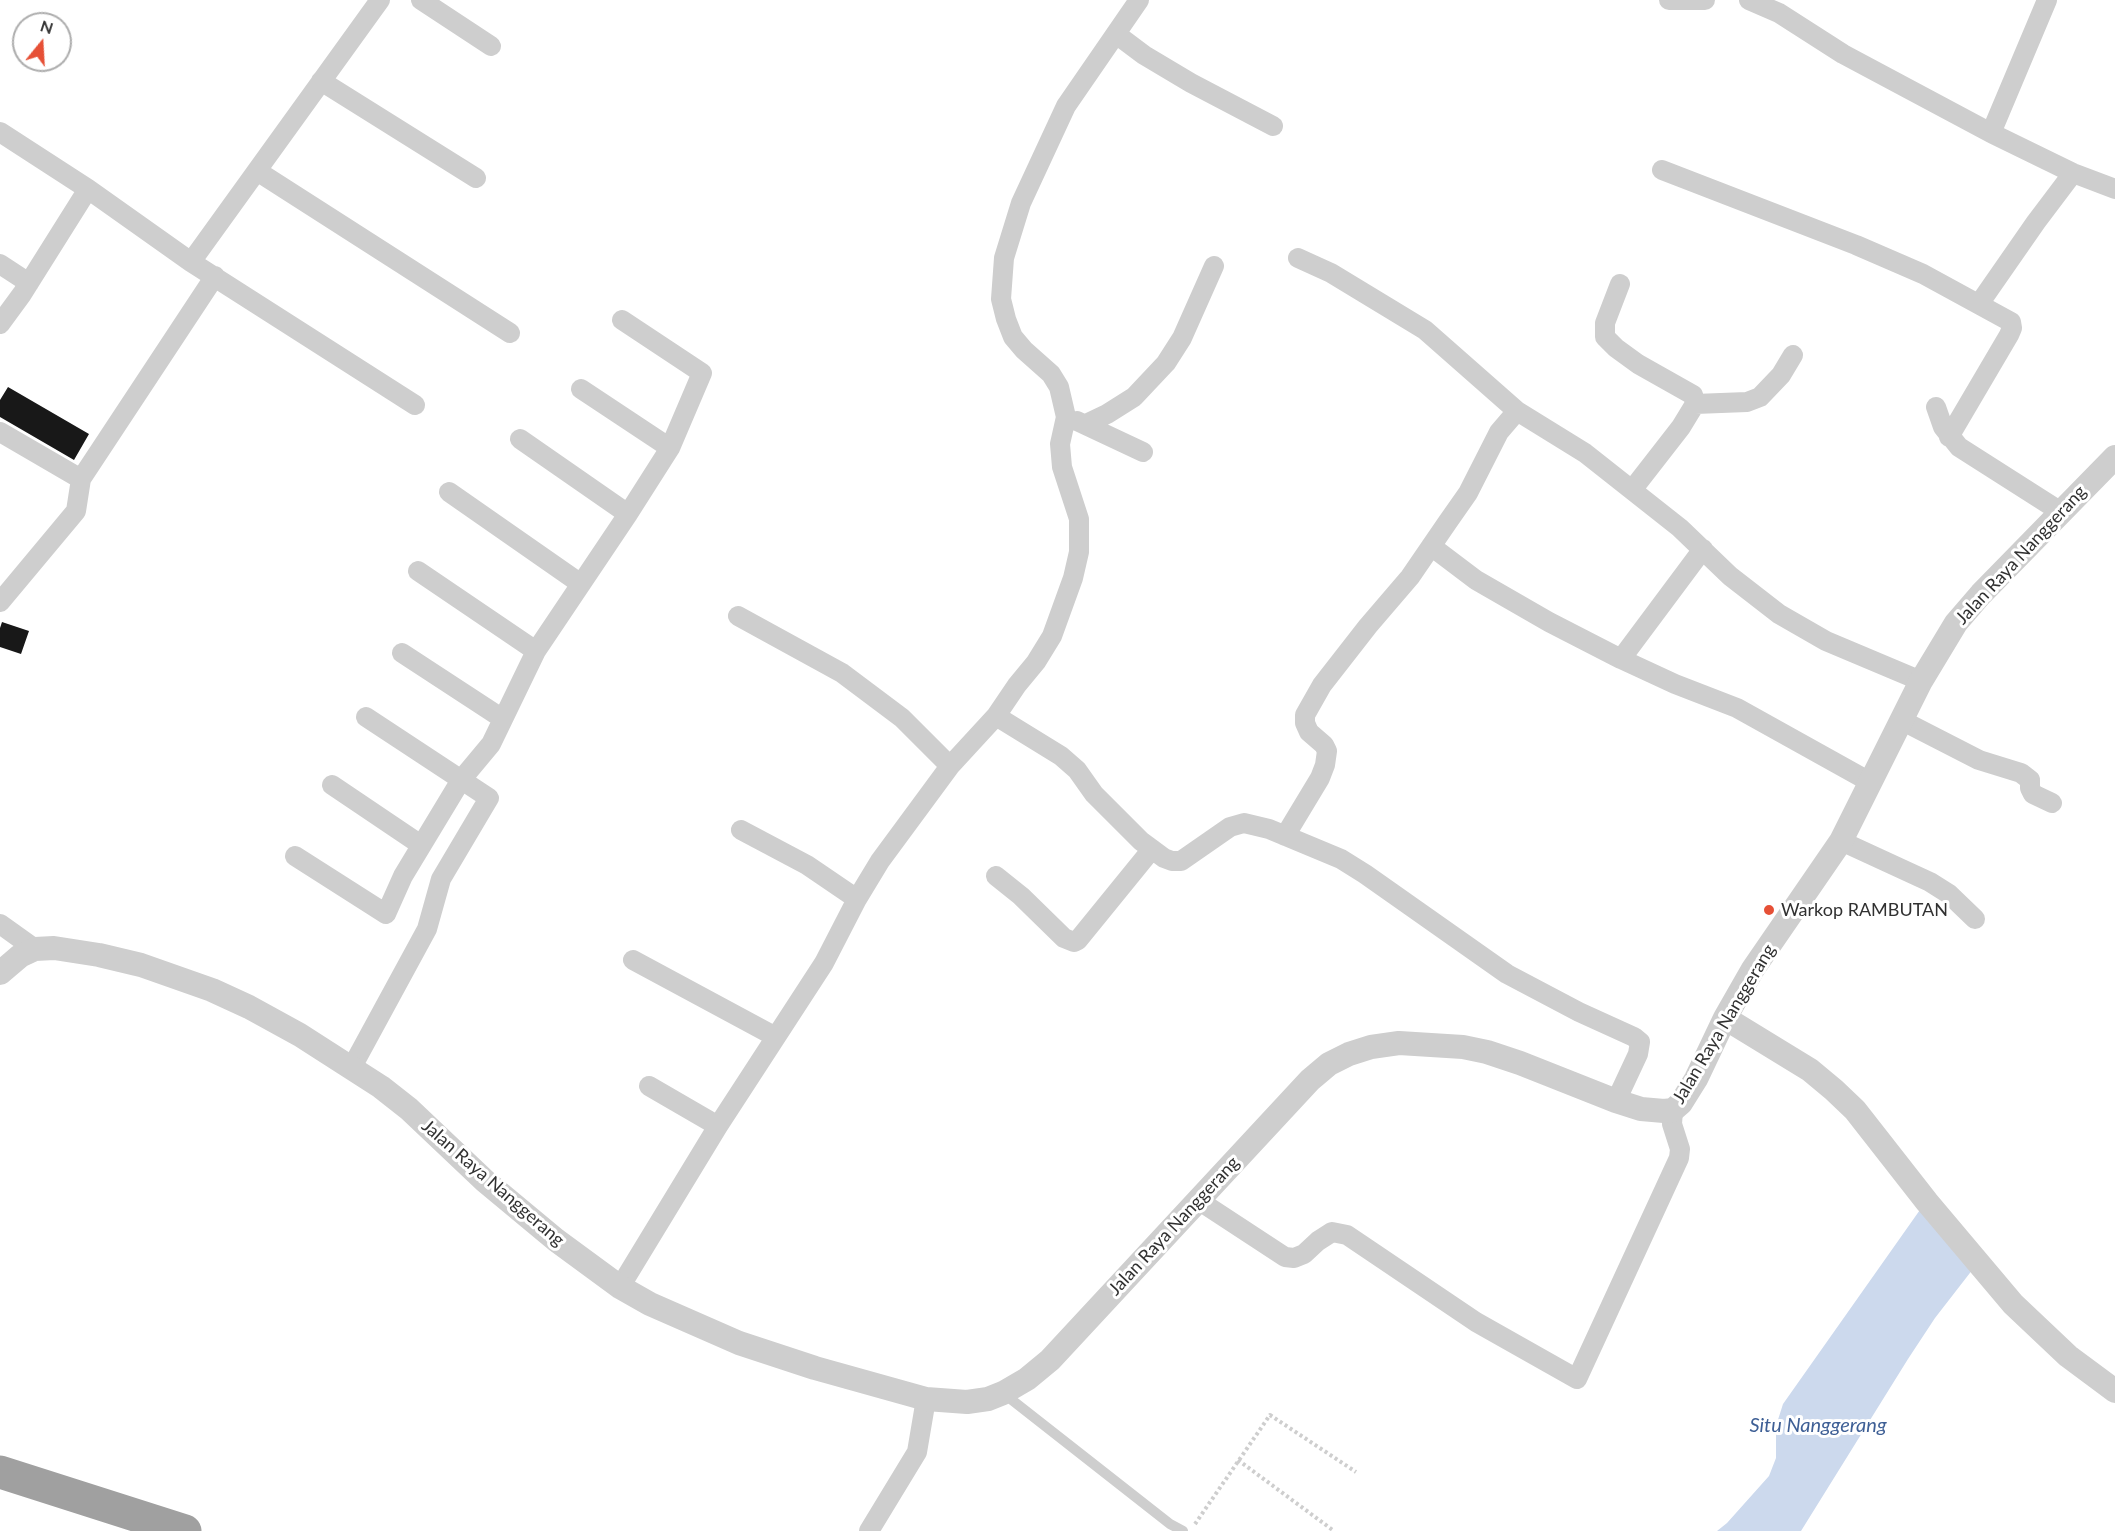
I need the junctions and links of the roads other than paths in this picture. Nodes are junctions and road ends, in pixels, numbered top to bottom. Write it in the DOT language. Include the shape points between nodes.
graph roads {
  1 [pos="380,0"];
  2 [pos="421,0"];
  3 [pos="1139,0"];
  4 [pos="1669,0"];
  5 [pos="1705,0"];
  6 [pos="1749,0"];
  7 [pos="2048,0"];
  8 [pos="1116,34"];
  9 [pos="491,46"];
  10 [pos="321,81"];
  11 [pos="1273,126"];
  12 [pos="0,132"];
  13 [pos="1991,133"];
  14 [pos="1662,170"];
  15 [pos="257,171"];
  16 [pos="2073,173"];
  17 [pos="476,178"];
  18 [pos="88,189"];
  19 [pos="2115,189"];
  20 [pos="1298,258"];
  21 [pos="192,262"];
  22 [pos="0,264"];
  23 [pos="1214,266"];
  24 [pos="215,276"];
  25 [pos="29,283"];
  26 [pos="1620,284"];
  27 [pos="1980,303"];
  28 [pos="622,320"];
  29 [pos="0,324"];
  30 [pos="510,333"];
  31 [pos="1793,355"];
  32 [pos="581,389"];
  33 [pos="1695,404"];
  34 [pos="416,405"];
  35 [pos="1936,407"];
  36 [pos="1517,411"];
  37 [pos="1066,417"];
  38 [pos="1086,424"];
  39 [pos="0,432"];
  40 [pos="1949,437"];
  41 [pos="520,439"];
  42 [pos="669,448"];
  43 [pos="1143,452"];
  44 [pos="2115,457"];
  45 [pos="81,479"];
  46 [pos="1632,490"];
  47 [pos="449,492"];
  48 [pos="2061,513"];
  49 [pos="628,514"];
  50 [pos="1431,546"];
  51 [pos="1703,549"];
  52 [pos="418,571"];
  53 [pos="582,584"];
  54 [pos="0,602"];
  55 [pos="738,616"];
  56 [pos="536,651"];
  57 [pos="402,653"];
  58 [pos="1621,659"];
  59 [pos="1921,681"];
  60 [pos="996,716"];
  61 [pos="366,717"];
  62 [pos="503,719"];
  63 [pos="1901,720"];
  64 [pos="950,766"];
  65 [pos="461,780"];
  66 [pos="1870,782"];
  67 [pos="332,785"];
  68 [pos="2052,803"];
  69 [pos="741,830"];
  70 [pos="1285,836"];
  71 [pos="1841,841"];
  72 [pos="421,845"];
  73 [pos="1152,849"];
  74 [pos="295,856"];
  75 [pos="996,876"];
  76 [pos="857,899"];
  77 [pos="1976,919"];
  78 [pos="0,924"];
  79 [pos="35,950"];
  80 [pos="633,960"];
  81 [pos="0,973"];
  82 [pos="1725,1018"];
  83 [pos="776,1037"];
  84 [pos="352,1068"];
  85 [pos="649,1086"];
  86 [pos="1616,1101"];
  87 [pos="1673,1110"];
  88 [pos="718,1126"];
  89 [pos="1198,1200"];
  90 [pos="620,1287"];
  91 [pos="2115,1391"];
  92 [pos="1003,1393"];
  93 [pos="926,1399"];
  94 [pos="0,1472"];
  95 [pos="185,1531"];
  96 [pos="869,1531"];
  97 [pos="1183,1531"];
  1 -- 10 [label="street"];
  2 -- 9 [label="street"];
  3 -- 8 [label="street"];
  4 -- 5 [label="street"];
  6 -- 13 [label="street"];
  7 -- 13 [label="street"];
  8 -- 11 [label="street" via="1191,83"];
  8 -- 37 [label="street" via="1066,106 1021,203 1004,258 1001,299 1005,319 1013,337 1051,374 1059,387"];
  10 -- 15 [label="street"];
  10 -- 17 [label="street"];
  12 -- 18 [label="street"];
  13 -- 16 [label="street"];
  14 -- 27 [label="street" via="1856,245"];
  15 -- 21 [label="street"];
  15 -- 30 [label="street"];
  16 -- 19 [label="street"];
  16 -- 27 [label="street"];
  18 -- 21 [label="street"];
  18 -- 25 [label="street"];
  20 -- 36 [label="street" via="1331,273 1425,330"];
  21 -- 24 [label="street"];
  22 -- 25 [label="street"];
  23 -- 38 [label="street" via="1182,338 1166,363 1134,397"];
  24 -- 34 [label="street"];
  24 -- 45 [label="street"];
  25 -- 29 [label="street"];
  26 -- 33 [label="street" via="1605,323 1605,337 1638,364 1693,395"];
  27 -- 40 [label="street" via="2007,319 2012,328"];
  28 -- 42 [label="street" via="702,373"];
  31 -- 33 [label="street" via="1760,397 1747,402"];
  32 -- 42 [label="street"];
  33 -- 46 [label="street"];
  35 -- 40 [label="street"];
  36 -- 46 [label="street" via="1586,453"];
  36 -- 50 [label="street" via="1499,432 1468,493"];
  37 -- 38 [label="street"];
  37 -- 60 [label="street" via="1060,444 1062,466 1079,519 1079,552 1052,636"];
  38 -- 43 [label="street"];
  39 -- 45 [label="street"];
  40 -- 48 [label="street"];
  41 -- 49 [label="street"];
  42 -- 49 [label="street"];
  44 -- 48 [label="street, Jalan Raya Nanggerang"];
  45 -- 54 [label="street" via="76,511"];
  46 -- 51 [label="street"];
  47 -- 53 [label="street"];
  48 -- 59 [label="street, Jalan Raya Nanggerang" via="1956,623"];
  49 -- 53 [label="street"];
  50 -- 58 [label="street" via="1476,580"];
  50 -- 70 [label="street" via="1322,685 1305,715 1309,732 1327,751 1325,765"];
  51 -- 58 [label="street"];
  51 -- 59 [label="street" via="1730,576 1800,627"];
  52 -- 56 [label="street"];
  53 -- 56 [label="street"];
  55 -- 64 [label="street" via="842,673 902,718"];
  56 -- 62 [label="street"];
  57 -- 62 [label="street"];
  58 -- 66 [label="street" via="1737,708"];
  59 -- 63 [label="street, Jalan Raya Nanggerang"];
  60 -- 64 [label="street"];
  60 -- 73 [label="street" via="1061,756"];
  61 -- 65 [label="street"];
  62 -- 65 [label="street" via="491,744"];
  63 -- 66 [label="street, Jalan Raya Nanggerang"];
  63 -- 68 [label="street" via="1979,760 2021,773 2030,780 2033,794"];
  64 -- 76 [label="street"];
  65 -- 72 [label="street"];
  65 -- 84 [label="street" via="489,798 441,879 427,929"];
  66 -- 71 [label="street, Jalan Raya Nanggerang"];
  67 -- 72 [label="street"];
  69 -- 76 [label="street" via="807,865"];
  70 -- 73 [label="street" via="1244,823 1230,827 1180,861 1164,858"];
  70 -- 86 [label="street" via="1349,864 1507,974 1634,1037 1640,1042 1638,1054"];
  71 -- 77 [label="street" via="1930,882"];
  71 -- 82 [label="street, Jalan Raya Nanggerang" via="1753,969"];
  72 -- 74 [label="street" via="386,914"];
  73 -- 75 [label="street" via="1074,942 1064,938"];
  76 -- 83 [label="street" via="824,963"];
  78 -- 79 [label="street"];
  79 -- 81 [label="street" via="20,956"];
  79 -- 84 [label="street, Jalan Raya Nanggerang" via="54,948 141,965 212,990 300,1035"];
  80 -- 83 [label="street"];
  82 -- 87 [label="street, Jalan Raya Nanggerang" via="1696,1079"];
  82 -- 91 [label="street" via="1810,1070 1855,1110 2013,1304 2068,1356"];
  83 -- 88 [label="street"];
  84 -- 90 [label="street, Jalan Raya Nanggerang" via="409,1109 547,1233"];
  85 -- 88 [label="street"];
  86 -- 87 [label="street, Jalan Raya Nanggerang" via="1641,1109"];
  86 -- 89 [label="street, Jalan Raya Nanggerang" via="1487,1052 1429,1044 1371,1047 1329,1064 1310,1080"];
  87 -- 89 [label="street" via="1679,1158 1577,1379 1476,1322 1347,1235 1332,1232 1304,1254 1285,1257"];
  88 -- 90 [label="street"];
  89 -- 92 [label="street, Jalan Raya Nanggerang" via="1050,1360"];
  90 -- 93 [label="street, Jalan Raya Nanggerang" via="739,1343"];
  92 -- 93 [label="street, Jalan Raya Nanggerang" via="967,1402"];
  92 -- 97 [label="lane"];
  93 -- 96 [label="street" via="917,1452"];
  94 -- 95 [label="highway"];
}
